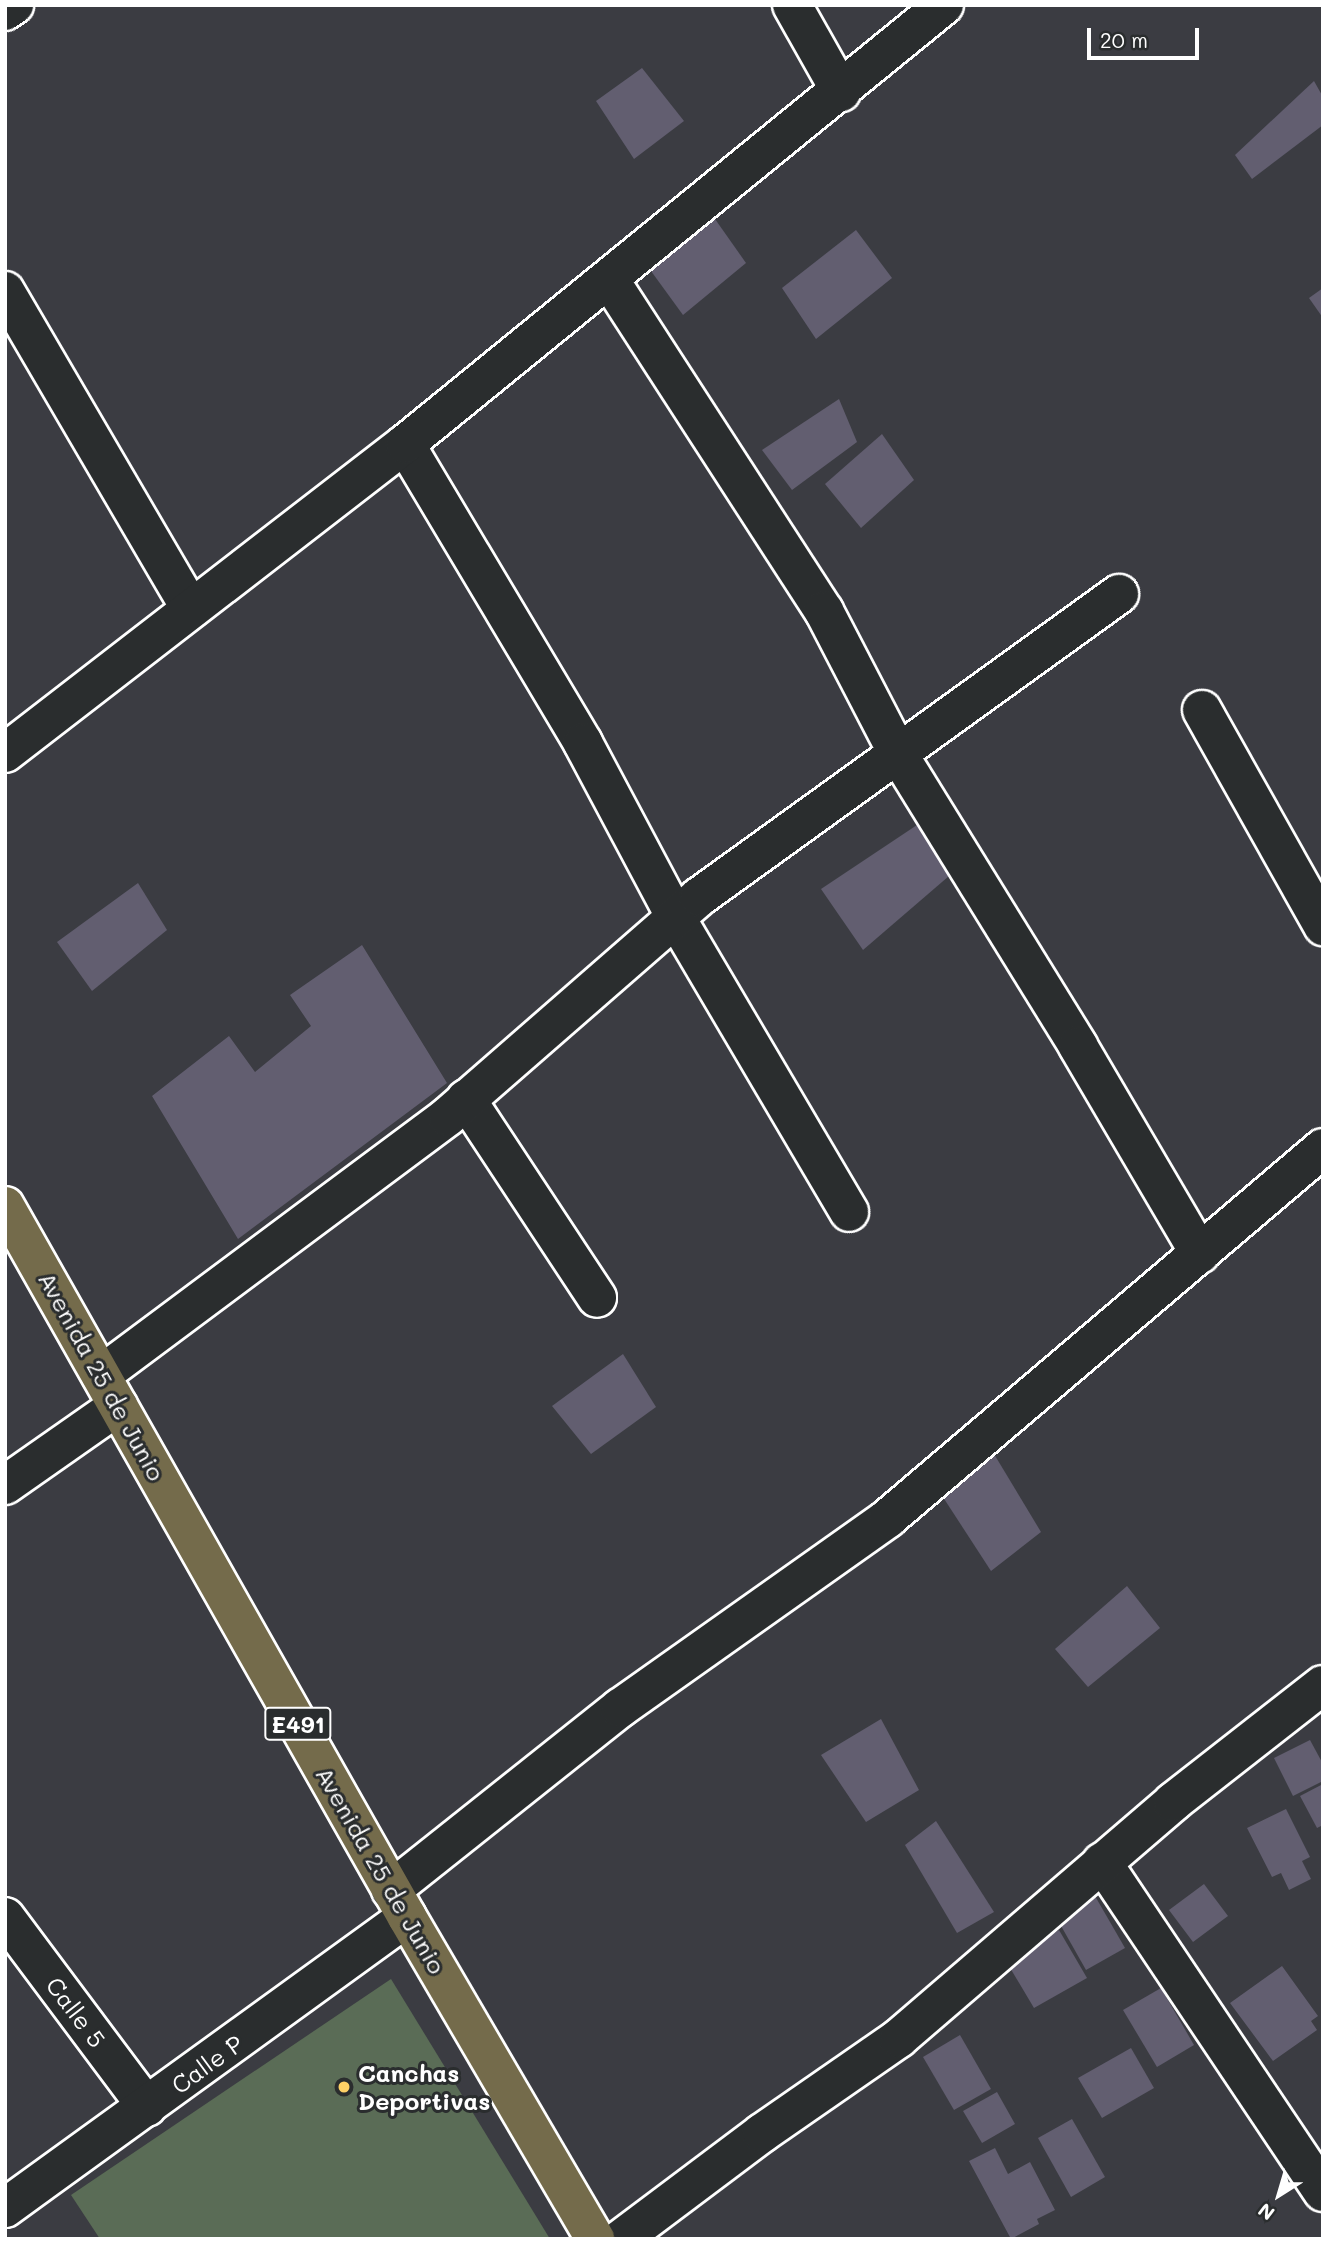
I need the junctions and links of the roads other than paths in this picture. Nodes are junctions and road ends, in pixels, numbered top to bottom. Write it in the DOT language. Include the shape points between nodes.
graph roads {
  1 [pos="14,5"];
  2 [pos="792,5"];
  3 [pos="944,5"];
  4 [pos="5,10"];
  5 [pos="841,92"];
  6 [pos="608,279"];
  7 [pos="5,291"];
  8 [pos="405,444"];
  9 [pos="1119,594"];
  10 [pos="191,609"];
  11 [pos="1202,710"];
  12 [pos="5,753"];
  13 [pos="898,754"];
  14 [pos="676,918"];
  15 [pos="1323,926"];
  16 [pos="466,1099"];
  17 [pos="1323,1147"];
  18 [pos="5,1206"];
  19 [pos="849,1212"];
  20 [pos="1200,1254"];
  21 [pos="597,1298"];
  22 [pos="110,1390"];
  23 [pos="5,1485"];
  24 [pos="1323,1685"];
  25 [pos="1102,1861"];
  26 [pos="399,1904"];
  27 [pos="5,1917"];
  28 [pos="148,2107"];
  29 [pos="1323,2192"];
  30 [pos="5,2208"];
  31 [pos="595,2239"];
  32 [pos="621,2239"];
  1 -- 4 [label="street"];
  2 -- 5 [label="street"];
  3 -- 5 [label="street"];
  5 -- 6 [label="street"];
  6 -- 8 [label="street"];
  6 -- 13 [label="street" via="824,611"];
  7 -- 10 [label="street"];
  8 -- 10 [label="street"];
  8 -- 14 [label="street" via="583,743"];
  9 -- 13 [label="street"];
  10 -- 12 [label="street"];
  11 -- 15 [label="street"];
  13 -- 14 [label="street"];
  13 -- 20 [label="street"];
  14 -- 16 [label="street"];
  14 -- 19 [label="street"];
  16 -- 21 [label="street"];
  16 -- 22 [label="street"];
  17 -- 20 [label="street, Calle P"];
  18 -- 22 [label="highway, Avenida 25 de Junio / E491"];
  20 -- 26 [label="street, Calle P" via="888,1518 620,1708"];
  22 -- 23 [label="street"];
  22 -- 26 [label="highway, Avenida 25 de Junio / E491"];
  24 -- 25 [label="street"];
  25 -- 29 [label="street"];
  25 -- 32 [label="street" via="899,2038"];
  26 -- 28 [label="street, Calle P"];
  26 -- 31 [label="highway, Avenida 25 de Junio / E491"];
  27 -- 28 [label="street, Calle 5"];
  28 -- 30 [label="street, Calle P"];
}
